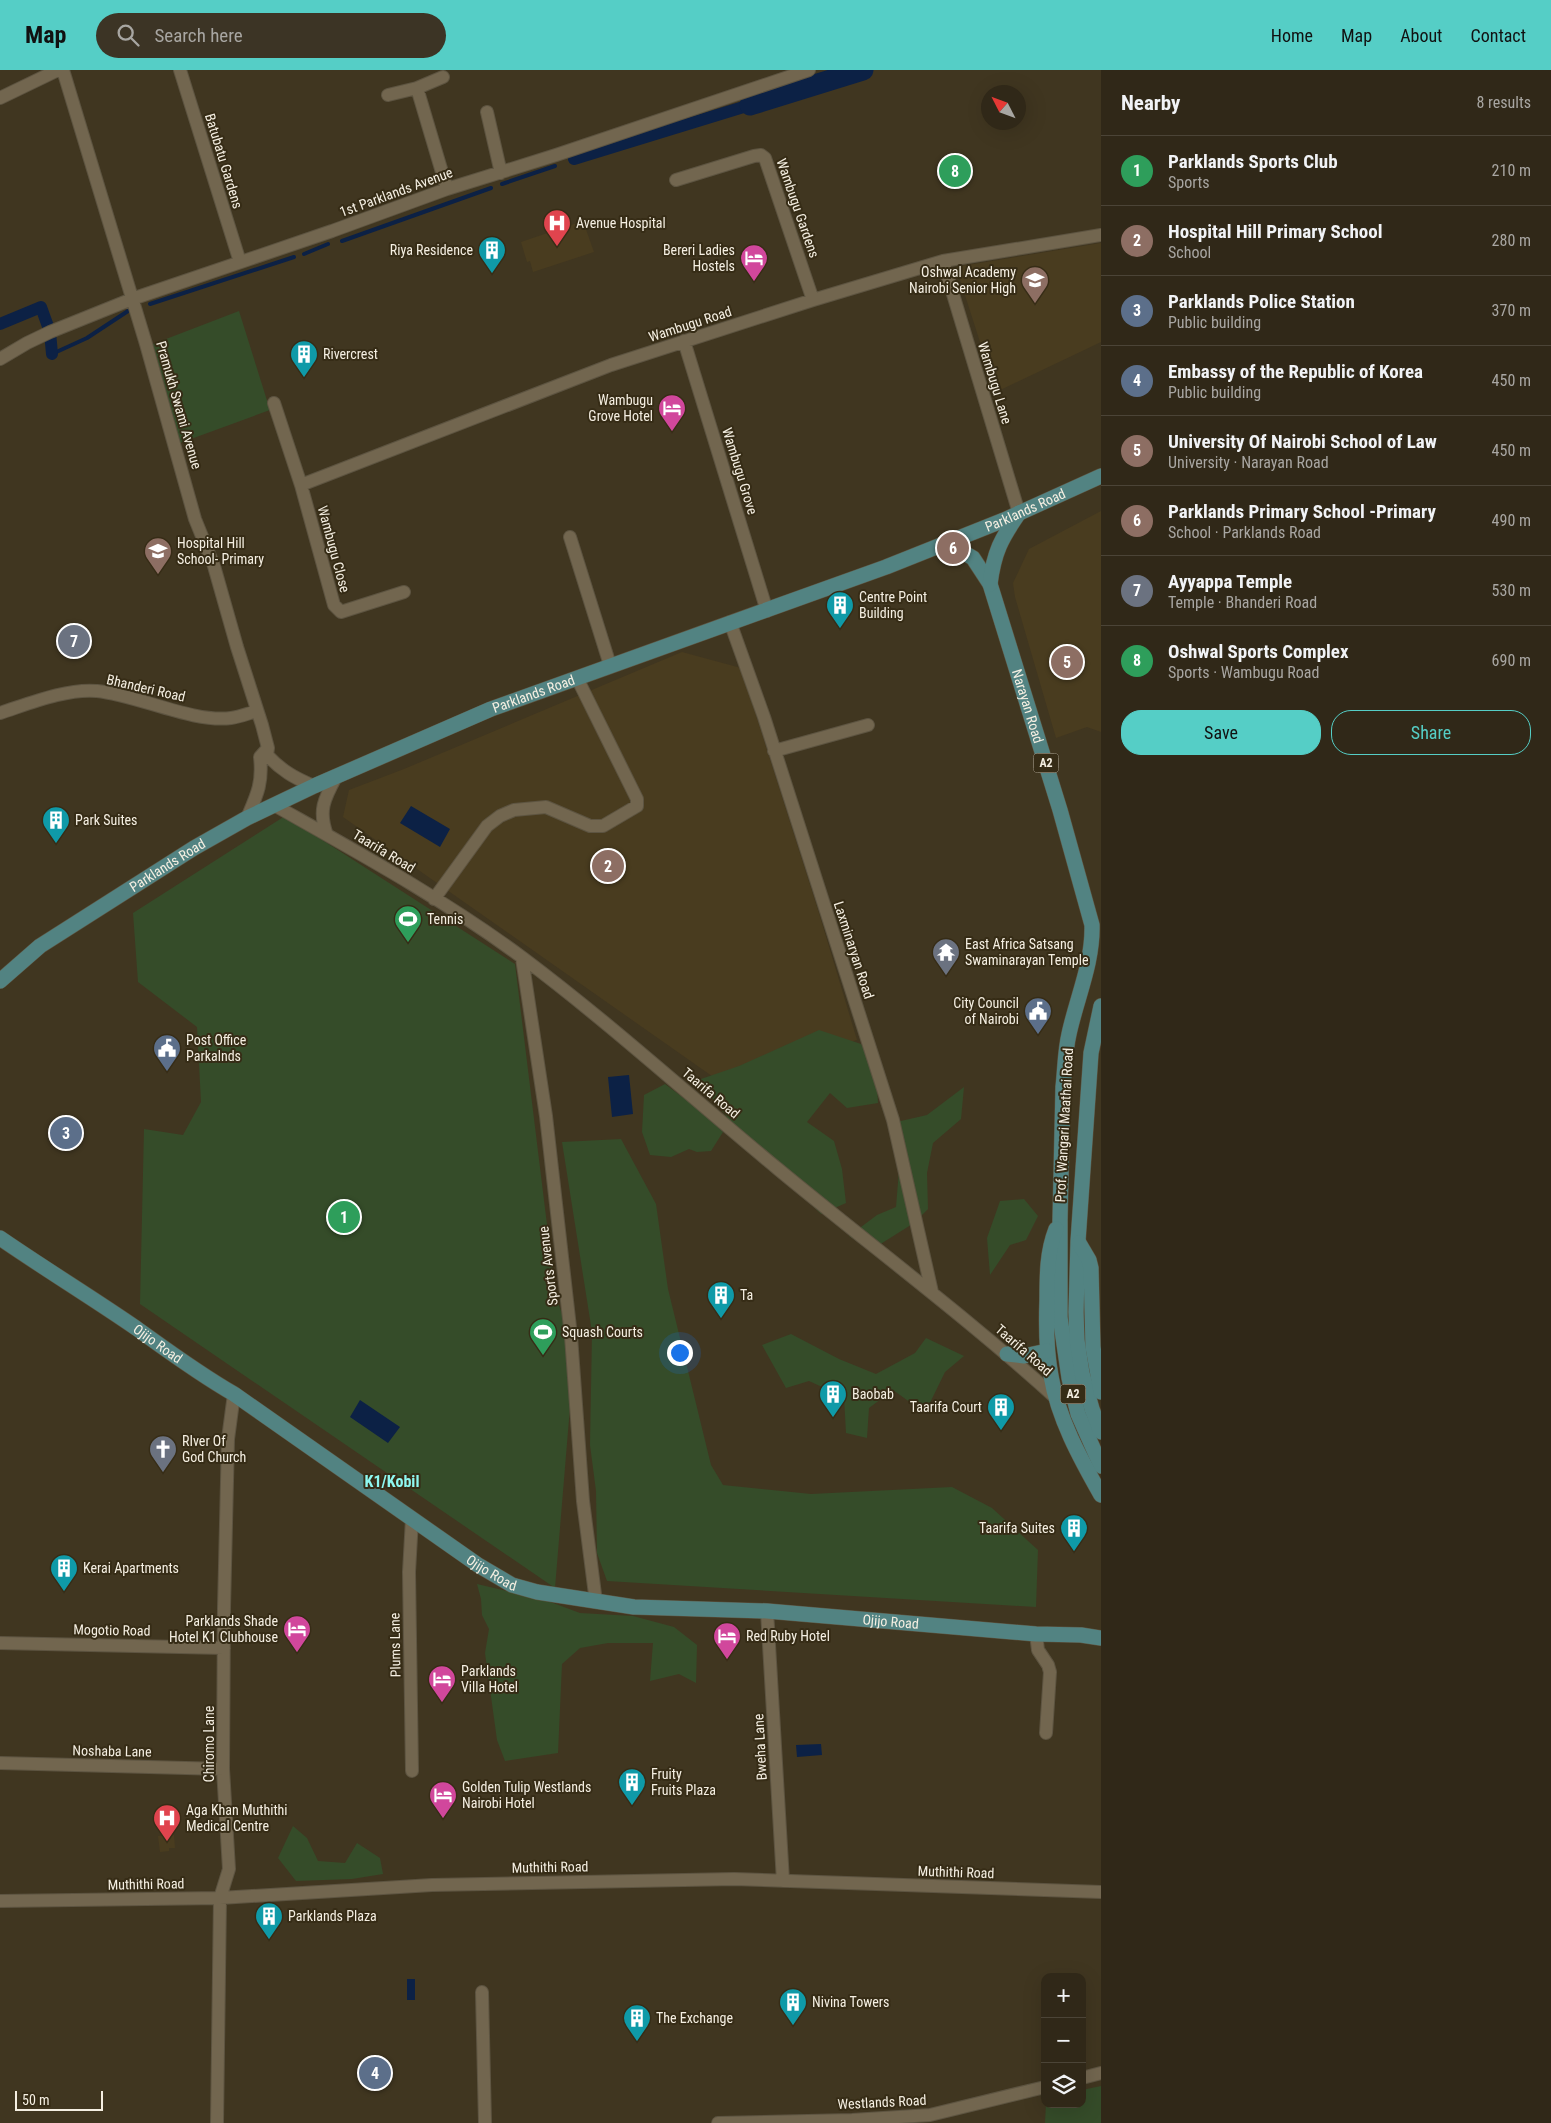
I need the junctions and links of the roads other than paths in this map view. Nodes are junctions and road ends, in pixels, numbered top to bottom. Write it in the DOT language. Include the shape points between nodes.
graph roads {
  1 [pos="58,70"];
  2 [pos="63,70"];
  3 [pos="180,70"];
  4 [pos="808,70"];
  5 [pos="793,73"];
  6 [pos="444,77"];
  7 [pos="417,88"];
  8 [pos="388,95"];
  9 [pos="0,98"];
  10 [pos="487,112"];
  11 [pos="501,173"];
  12 [pos="676,180"];
  13 [pos="447,189"];
  14 [pos="1101,235"];
  15 [pos="943,261"];
  16 [pos="240,262"];
  17 [pos="132,299"];
  18 [pos="813,300"];
  19 [pos="684,341"];
  20 [pos="0,360"];
  21 [pos="274,403"];
  22 [pos="1100,478"];
  23 [pos="301,485"];
  24 [pos="1019,513"];
  25 [pos="570,537"];
  26 [pos="947,543"];
  27 [pos="990,584"];
  28 [pos="404,592"];
  29 [pos="767,611"];
  30 [pos="730,622"];
  31 [pos="610,665"];
  32 [pos="576,678"];
  33 [pos="257,711"];
  34 [pos="0,713"];
  35 [pos="868,725"];
  36 [pos="268,748"];
  37 [pos="774,751"];
  38 [pos="336,777"];
  39 [pos="314,786"];
  40 [pos="274,805"];
  41 [pos="246,818"];
  42 [pos="327,836"];
  43 [pos="434,900"];
  44 [pos="1093,943"];
  45 [pos="522,958"];
  46 [pos="0,982"];
  47 [pos="1101,1006"];
  48 [pos="1060,1220"];
  49 [pos="0,1238"];
  50 [pos="1078,1241"];
  51 [pos="932,1292"];
  52 [pos="1048,1350"];
  53 [pos="1007,1354"];
  54 [pos="1101,1392"];
  55 [pos="234,1394"];
  56 [pos="1057,1399"];
  57 [pos="1101,1432"];
  58 [pos="1101,1466"];
  59 [pos="1101,1495"];
  60 [pos="412,1519"];
  61 [pos="596,1602"];
  62 [pos="767,1611"];
  63 [pos="1101,1629"];
  64 [pos="1036,1634"];
  65 [pos="1081,1635"];
  66 [pos="1101,1638"];
  67 [pos="0,1643"];
  68 [pos="224,1648"];
  69 [pos="1046,1734"];
  70 [pos="0,1763"];
  71 [pos="223,1769"];
  72 [pos="412,1771"];
  73 [pos="783,1881"];
  74 [pos="1101,1892"];
  75 [pos="220,1898"];
  76 [pos="0,1902"];
  77 [pos="482,1992"];
  78 [pos="1101,2073"];
  79 [pos="1086,2077"];
  80 [pos="1041,2088"];
  81 [pos="217,2123"];
  82 [pos="485,2123"];
  83 [pos="718,2123"];
  1 -- 9 [label="street"];
  2 -- 17 [label="street, Pramukh Swami Avenue"];
  3 -- 16 [label="street, Batubatu Gardens"];
  4 -- 5 [label="street, 1st Parklands Avenue"];
  5 -- 11 [label="street, 1st Parklands Avenue"];
  6 -- 7 [label="street"];
  7 -- 8 [label="street"];
  7 -- 13 [label="street"];
  10 -- 11 [label="street"];
  11 -- 13 [label="street, 1st Parklands Avenue"];
  12 -- 18 [label="street, Wambugu Gardens" via="754,156 766,158"];
  13 -- 16 [label="street, 1st Parklands Avenue"];
  14 -- 15 [label="street, Wambugu Road"];
  15 -- 18 [label="street, Wambugu Road"];
  15 -- 24 [label="street, Wambugu Lane"];
  16 -- 17 [label="street, 1st Parklands Avenue"];
  17 -- 20 [label="street, 1st Parklands Avenue" via="26,343"];
  17 -- 33 [label="street, Pramukh Swami Avenue" via="195,519 214,566"];
  18 -- 19 [label="street, Wambugu Road"];
  19 -- 23 [label="street, Wambugu Road" via="611,365"];
  19 -- 29 [label="street, Wambugu Grove"];
  21 -- 23 [label="street"];
  22 -- 24 [label="main road, Parklands Road"];
  23 -- 28 [label="street, Wambugu Close" via="338,610 342,612"];
  24 -- 26 [label="main road, Parklands Road"];
  24 -- 27 [label="main road, A2" via="996,550"];
  25 -- 31 [label="street"];
  26 -- 27 [label="main road" via="973,558"];
  26 -- 29 [label="main road, Parklands Road"];
  27 -- 44 [label="main road, Narayan Road / A2" via="1082,882"];
  29 -- 30 [label="main road, Parklands Road"];
  30 -- 31 [label="main road, Parklands Road"];
  30 -- 37 [label="street, Laxminaryan Road"];
  31 -- 32 [label="main road, Parklands Road"];
  32 -- 38 [label="main road, Parklands Road" via="428,735"];
  32 -- 43 [label="street" via="637,799 637,806 603,826 590,826 546,807 514,810 500,816 487,826"];
  33 -- 34 [label="street, Bhanderi Road" via="218,718 94,691 43,699"];
  33 -- 36 [label="street, Pramukh Swami Avenue"];
  35 -- 37 [label="street"];
  36 -- 39 [label="street, Pramukh Swami Avenue" via="267,755 279,768"];
  36 -- 41 [label="street" via="260,757 261,781"];
  37 -- 51 [label="street, Laxminaryan Road" via="893,1120"];
  38 -- 39 [label="main road, Parklands Road"];
  38 -- 42 [label="street" via="322,812"];
  39 -- 40 [label="main road, Parklands Road"];
  40 -- 41 [label="main road, Parklands Road"];
  40 -- 42 [label="street, Taarifa Road"];
  41 -- 46 [label="main road, Parklands Road" via="40,946"];
  42 -- 43 [label="street, Taarifa Road"];
  43 -- 45 [label="street, Taarifa Road"];
  44 -- 48 [label="main road, Prof. Wangari Maathai Road / A2" via="1066,1054"];
  45 -- 51 [label="street, Taarifa Road" via="623,1037 779,1170"];
  45 -- 61 [label="street, Sports Avenue" via="546,1116 571,1336 583,1501"];
  47 -- 50 [label="main road, Prof. Wangari Maathai Road / A2" via="1091,1053"];
  48 -- 52 [label="main road, Prof. Wangari Maathai Road" via="1047,1260"];
  48 -- 58 [label="main road, Prof. Wangari Maathai Road / A2" via="1060,1317 1069,1378 1078,1414"];
  49 -- 55 [label="main road, Ojijo Road" via="200,1375"];
  50 -- 54 [label="main road" via="1091,1268 1093,1347"];
  50 -- 57 [label="main road, Prof. Wangari Maathai Road / A2" via="1077,1340 1082,1373"];
  51 -- 53 [label="street, Taarifa Road"];
  52 -- 53 [label="main road" via="1031,1356"];
  52 -- 56 [label="main road, Prof. Wangari Maathai Road"];
  53 -- 56 [label="street, Taarifa Road"];
  55 -- 60 [label="main road, Ojijo Road"];
  55 -- 68 [label="street, Chiromo Lane" via="228,1439"];
  56 -- 59 [label="main road, Prof. Wangari Maathai Road"];
  60 -- 61 [label="main road, Ojijo Road" via="512,1585"];
  60 -- 72 [label="street, Plums Lane" via="409,1572"];
  61 -- 62 [label="main road, Ojijo Road" via="634,1607"];
  62 -- 64 [label="main road, Ojijo Road"];
  62 -- 73 [label="street, Bweha Lane"];
  63 -- 65 [label="main road"];
  64 -- 65 [label="main road, Ojijo Road"];
  64 -- 69 [label="street" via="1038,1650 1050,1672"];
  65 -- 66 [label="main road"];
  67 -- 68 [label="street, Mogotio Road"];
  68 -- 71 [label="street, Chiromo Lane"];
  70 -- 71 [label="street, Noshaba Lane"];
  71 -- 75 [label="street, Chiromo Lane" via="229,1869"];
  73 -- 74 [label="street, Muthithi Road"];
  73 -- 75 [label="street, Muthithi Road" via="520,1883"];
  75 -- 76 [label="street, Muthithi Road"];
  75 -- 81 [label="street, Chiromo Lane"];
  77 -- 82 [label="street"];
  78 -- 79 [label="street"];
  80 -- 83 [label="street, Westlands Road" via="930,2115"];
}
